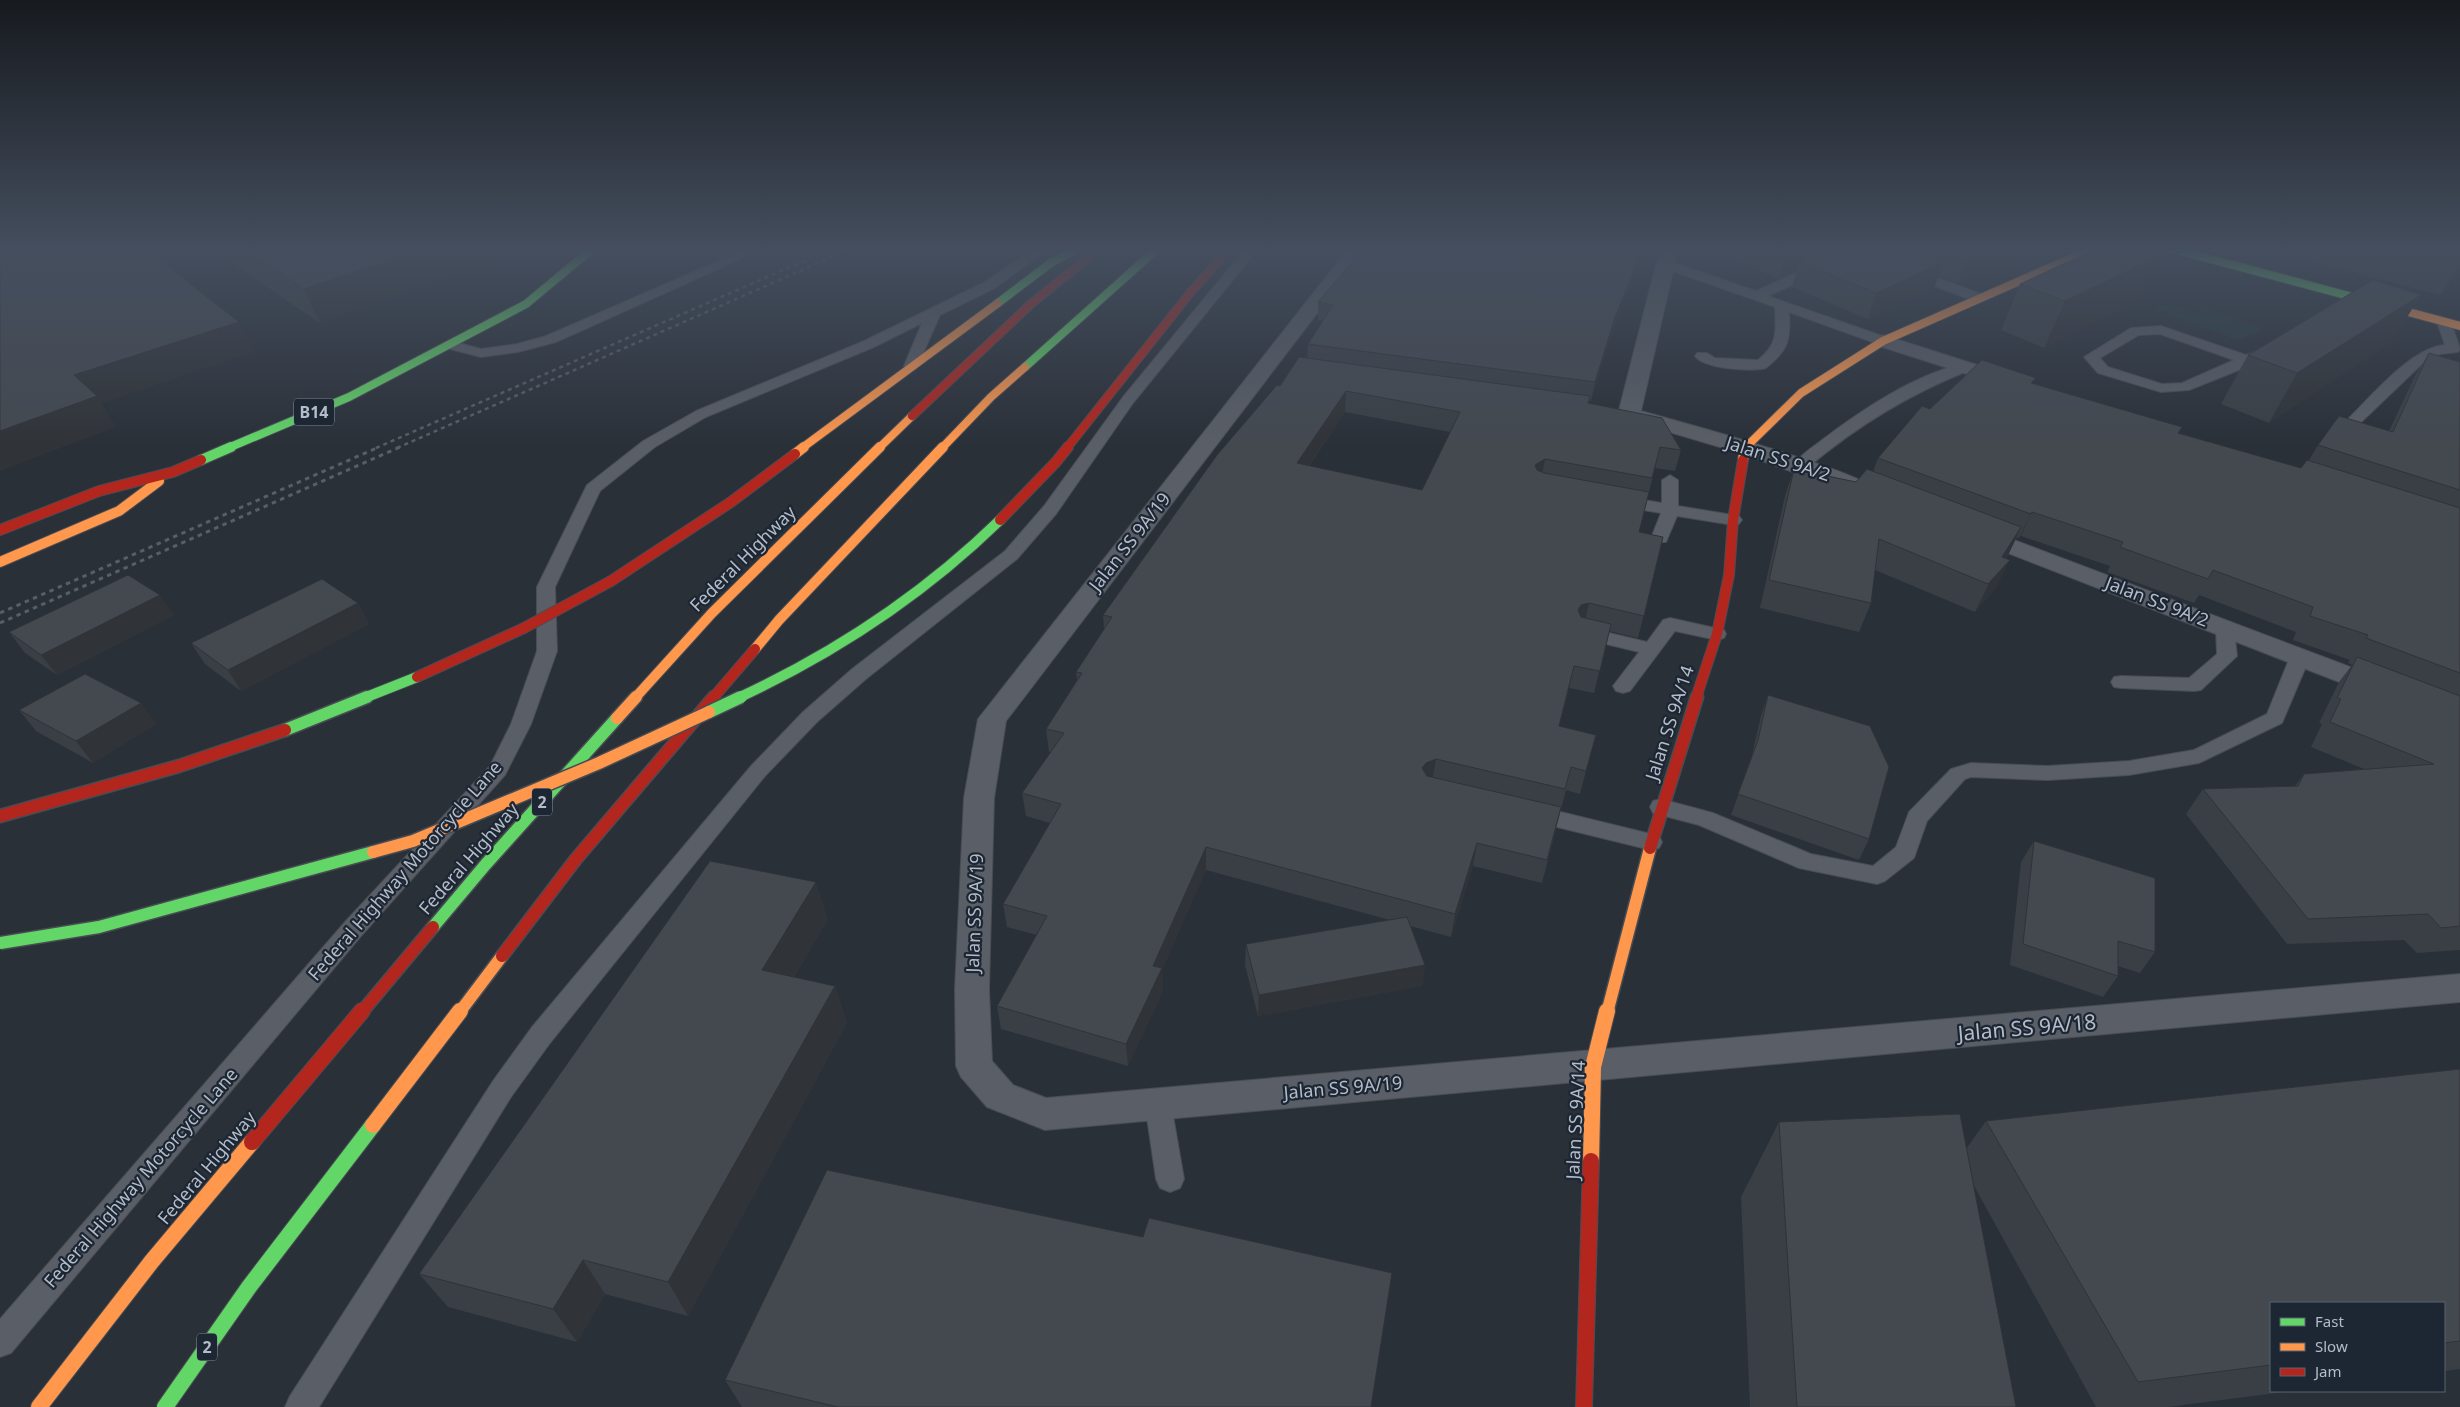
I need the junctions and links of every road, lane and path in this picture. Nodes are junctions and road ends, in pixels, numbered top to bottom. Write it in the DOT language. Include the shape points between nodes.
graph roads {
  1 [pos="507,315"];
  2 [pos="607,315"];
  3 [pos="929,315"];
  4 [pos="933,315"];
  5 [pos="981,315"];
  6 [pos="1020,315"];
  7 [pos="1083,315"];
  8 [pos="1173,315"];
  9 [pos="1198,315"];
  10 [pos="1314,315"];
  11 [pos="1649,315"];
  12 [pos="1782,315"];
  13 [pos="1809,315"];
  14 [pos="1942,315"];
  15 [pos="2417,315"];
  16 [pos="2444,322"];
  17 [pos="2460,326"];
  18 [pos="1883,341"];
  19 [pos="2282,344"];
  20 [pos="451,345"];
  21 [pos="2457,350"];
  22 [pos="1702,356"];
  23 [pos="2249,361"];
  24 [pos="911,366"];
  25 [pos="1965,367"];
  26 [pos="2032,389"];
  27 [pos="1128,400"];
  28 [pos="2350,425"];
  29 [pos="1073,440"];
  30 [pos="1745,447"];
  31 [pos="1801,465"];
  32 [pos="173,472"];
  33 [pos="1670,480"];
  34 [pos="1884,497"];
  35 [pos="1606,499"];
  36 [pos="1670,511"];
  37 [pos="1733,520"];
  38 [pos="1958,526"];
  39 [pos="0,530"];
  40 [pos="1660,538"];
  41 [pos="0,562"];
  42 [pos="2225,629"];
  43 [pos="1584,633"];
  44 [pos="1717,634"];
  45 [pos="1652,649"];
  46 [pos="2300,657"];
  47 [pos="2120,682"];
  48 [pos="1623,686"];
  49 [pos="2398,694"];
  50 [pos="1661,807"];
  51 [pos="1513,809"];
  52 [pos="0,816"];
  53 [pos="1651,842"];
  54 [pos="0,943"];
  55 [pos="2460,988"];
  56 [pos="1593,1067"];
  57 [pos="1158,1104"];
  58 [pos="1170,1179"];
  59 [pos="0,1342"];
  60 [pos="39,1407"];
  61 [pos="165,1407"];
  62 [pos="301,1407"];
  63 [pos="1584,1407"];
  1 -- 20 [label="main road, B14"];
  2 -- 20 [label="lane" via="551,339 510,350 481,353"];
  3 -- 59 [label="lane, Federal Highway Motorcycle Lane" via="869,344 701,414 649,444 594,488 546,586 547,651 521,724 498,770 353,928"];
  4 -- 24 [label="lane"];
  5 -- 24 [label="main road"];
  6 -- 60 [label="main road, Federal Highway / 2" via="712,613 480,871 152,1261"];
  7 -- 61 [label="main road, 2" via="991,397 767,635 576,859 249,1287"];
  8 -- 29 [label="main road"];
  9 -- 27 [label="lane"];
  10 -- 57 [label="street, Jalan SS 9A/19" via="1279,367 992,719 979,798 972,989 974,1066 1000,1096 1045,1114"];
  11 -- 30 [label="street, Jalan SS 9A/2" via="1620,413"];
  12 -- 22 [label="lane" via="1783,329 1777,352 1761,365 1711,362"];
  13 -- 18 [label="lane"];
  14 -- 18 [label="main road"];
  15 -- 16 [label="main road"];
  16 -- 17 [label="main road"];
  16 -- 21 [label="lane"];
  18 -- 25 [label="street"];
  18 -- 30 [label="main road" via="1801,393"];
  19 -- 23 [label="lane"];
  20 -- 32 [label="main road, B14" via="349,397"];
  21 -- 28 [label="lane" via="2437,350 2419,359"];
  23 -- 23 [label="lane" via="2184,387 2162,388 2103,370 2091,357 2136,331 2161,330"];
  24 -- 52 [label="main road, bridge" via="731,502 611,581 524,628 418,677 250,744"];
  25 -- 26 [label="street"];
  25 -- 31 [label="lane" via="1903,393 1858,419"];
  27 -- 29 [label="lane"];
  27 -- 62 [label="lane" via="1050,510 1011,556 860,674 810,717 751,779 542,1035 502,1089"];
  29 -- 54 [label="main road, bridge" via="984,537 890,614 750,693 599,764 413,840 99,928"];
  30 -- 31 [label="street, Jalan SS 9A/2"];
  30 -- 37 [label="main road, Jalan SS 9A/14"];
  31 -- 34 [label="street, Jalan SS 9A/2"];
  32 -- 39 [label="main road, B14" via="99,491"];
  32 -- 41 [label="main road, B14" via="119,511"];
  33 -- 36 [label="lane"];
  35 -- 36 [label="lane"];
  36 -- 37 [label="lane"];
  36 -- 40 [label="lane"];
  37 -- 44 [label="main road, Jalan SS 9A/14" via="1729,575"];
  38 -- 42 [label="street, Jalan SS 9A/2"];
  42 -- 46 [label="street, Jalan SS 9A/2"];
  42 -- 47 [label="lane" via="2227,656 2194,685"];
  43 -- 45 [label="lane"];
  44 -- 45 [label="lane" via="1670,624"];
  44 -- 50 [label="main road, Jalan SS 9A/14"];
  45 -- 48 [label="lane"];
  46 -- 49 [label="street, Jalan SS 9A/2"];
  46 -- 50 [label="lane" via="2275,718 2199,756 2129,768 2048,774 1971,770 1958,774 1917,818 1906,852 1877,875 1807,862 1704,820"];
  50 -- 53 [label="main road, Jalan SS 9A/14"];
  51 -- 53 [label="lane"];
  53 -- 56 [label="main road, Jalan SS 9A/14"];
  55 -- 56 [label="street, Jalan SS 9A/18"];
  56 -- 57 [label="street, Jalan SS 9A/19"];
  56 -- 63 [label="main road, Jalan SS 9A/14"];
  57 -- 58 [label="lane"];
}
